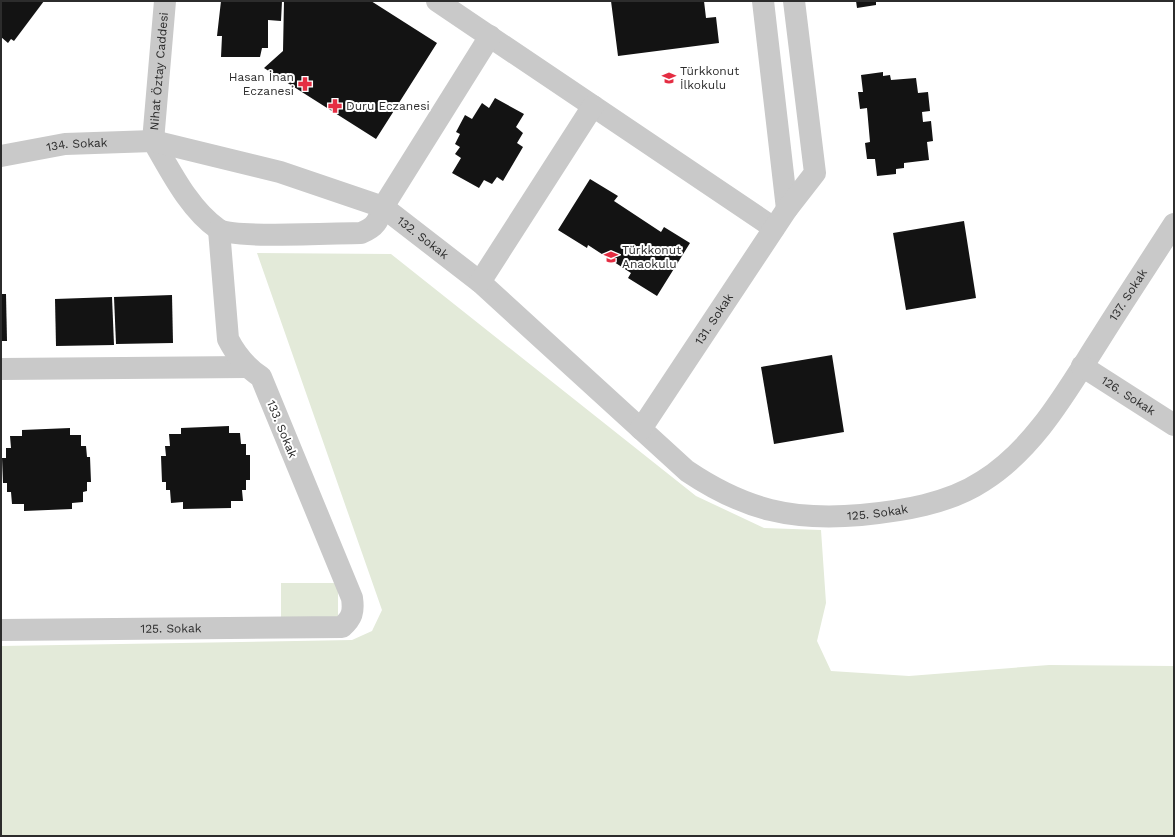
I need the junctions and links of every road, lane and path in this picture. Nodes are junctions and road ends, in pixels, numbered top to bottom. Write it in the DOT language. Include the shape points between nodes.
graph roads {
  1 [pos="164,1"];
  2 [pos="438,1"];
  3 [pos="763,1"];
  4 [pos="794,1"];
  5 [pos="490,36"];
  6 [pos="593,106"];
  7 [pos="153,140"];
  8 [pos="1,156"];
  9 [pos="383,207"];
  10 [pos="787,209"];
  11 [pos="1174,224"];
  12 [pos="774,228"];
  13 [pos="219,230"];
  14 [pos="480,282"];
  15 [pos="1082,366"];
  16 [pos="248,367"];
  17 [pos="1,369"];
  18 [pos="1174,425"];
  19 [pos="640,428"];
  20 [pos="342,627"];
  21 [pos="1,630"];
  1 -- 7 [label="street, Nihat Öztay Caddesi"];
  2 -- 5 [label="street"];
  3 -- 10 [label="street"];
  4 -- 10 [label="street, 131. Sokak" via="815,172"];
  5 -- 6 [label="street"];
  5 -- 9 [label="street"];
  6 -- 12 [label="street"];
  6 -- 14 [label="street"];
  7 -- 8 [label="street, 134. Sokak" via="65,144"];
  7 -- 9 [label="street, 132. Sokak" via="280,172"];
  7 -- 13 [label="street" via="192,204"];
  9 -- 13 [label="street" via="372,229 361,233 247,234"];
  9 -- 14 [label="street, 132. Sokak"];
  10 -- 12 [label="street, 131. Sokak"];
  11 -- 15 [label="street, 137. Sokak"];
  12 -- 19 [label="street, 131. Sokak"];
  13 -- 16 [label="street, 133. Sokak" via="228,339"];
  14 -- 19 [label="street, 132. Sokak"];
  15 -- 18 [label="street, 126. Sokak"];
  15 -- 19 [label="street, 125. Sokak" via="1037,432 1004,466 982,482 936,501 873,514 839,517 791,515 768,511 737,500 710,487 687,471"];
  16 -- 17 [label="street"];
  16 -- 20 [label="street, 133. Sokak" via="261,377 352,598 354,610"];
  20 -- 21 [label="street, 125. Sokak"];
}
